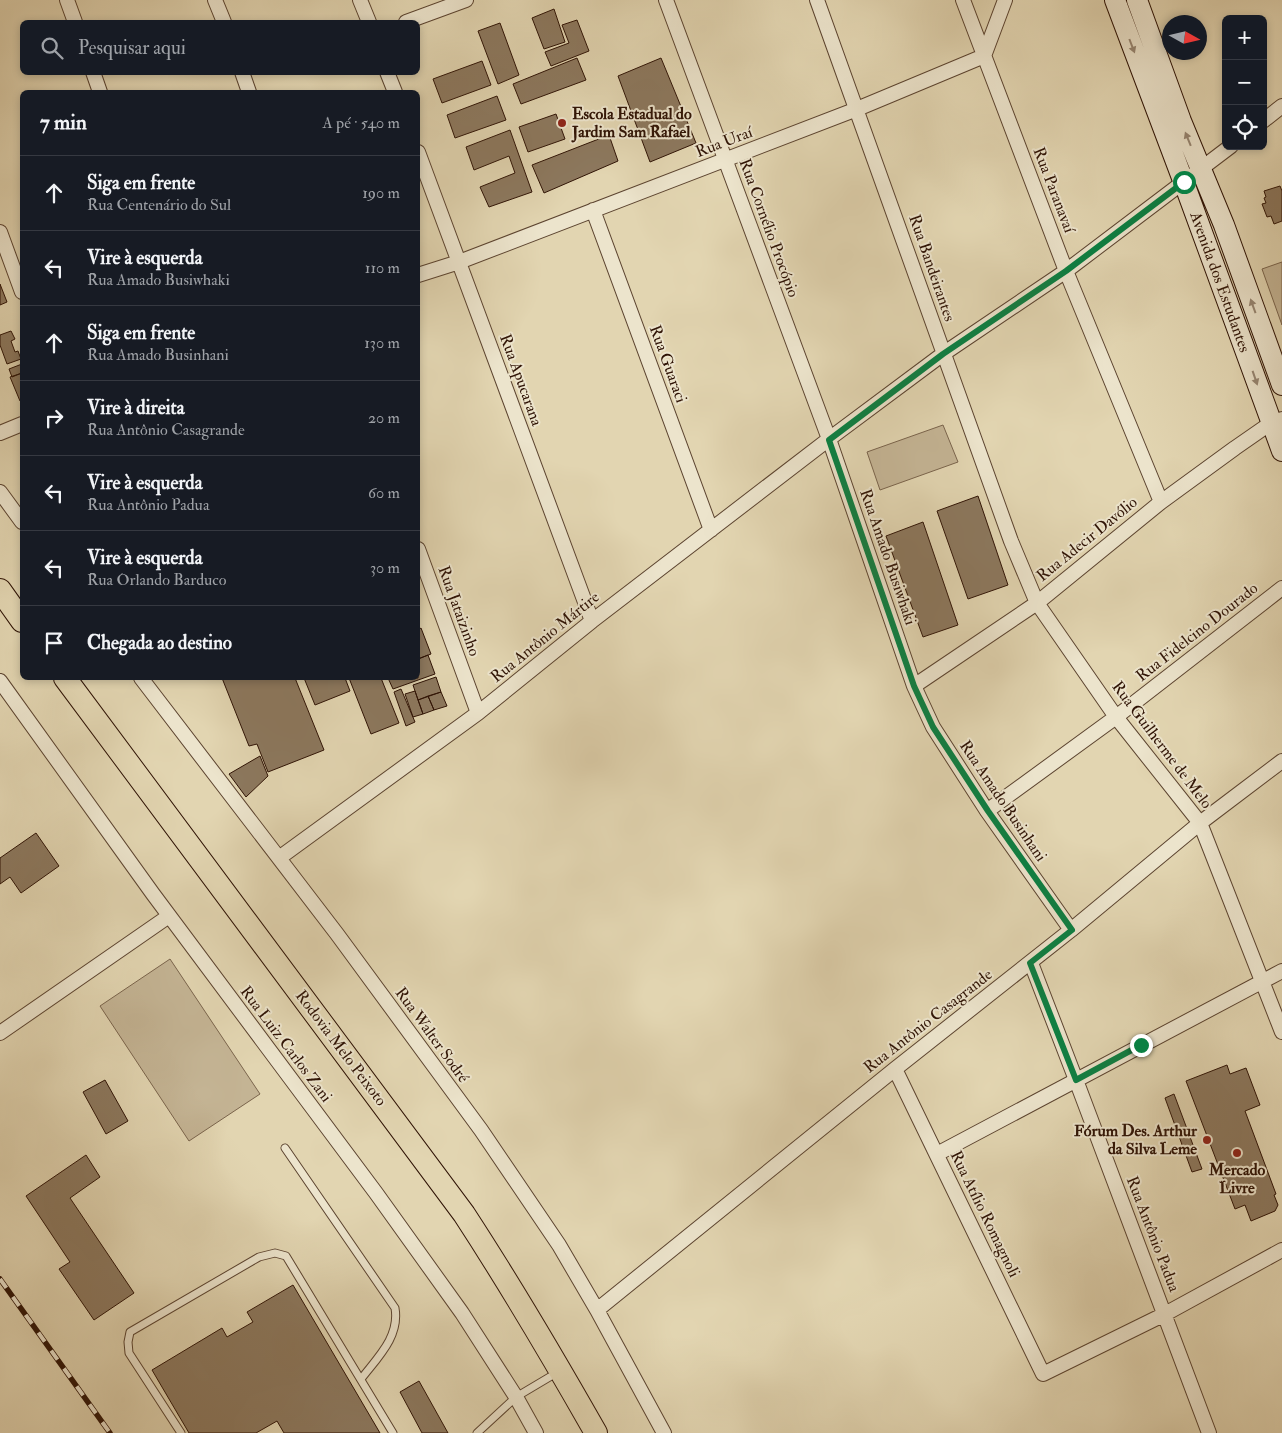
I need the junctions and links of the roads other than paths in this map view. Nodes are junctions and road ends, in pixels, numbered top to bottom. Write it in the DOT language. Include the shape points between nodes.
graph roads {
  1 [pos="67,0"];
  2 [pos="216,0"];
  3 [pos="360,0"];
  4 [pos="466,0"];
  5 [pos="666,0"];
  6 [pos="817,0"];
  7 [pos="963,0"];
  8 [pos="1005,0"];
  9 [pos="1115,0"];
  10 [pos="1137,0"];
  11 [pos="74,20"];
  12 [pos="223,20"];
  13 [pos="368,20"];
  14 [pos="411,20"];
  15 [pos="984,56"];
  16 [pos="94,75"];
  17 [pos="243,75"];
  18 [pos="389,75"];
  19 [pos="99,90"];
  20 [pos="248,90"];
  21 [pos="394,90"];
  22 [pos="1282,106"];
  23 [pos="858,109"];
  24 [pos="1267,117"];
  25 [pos="1226,150"];
  26 [pos="420,157"];
  27 [pos="726,160"];
  28 [pos="1201,170"];
  29 [pos="1184,182"];
  30 [pos="593,210"];
  31 [pos="0,232"];
  32 [pos="459,262"];
  33 [pos="1066,271"];
  34 [pos="420,274"];
  35 [pos="1243,280"];
  36 [pos="20,287"];
  37 [pos="1222,288"];
  38 [pos="943,354"];
  39 [pos="1282,385"];
  40 [pos="1276,421"];
  41 [pos="20,425"];
  42 [pos="0,433"];
  43 [pos="829,440"];
  44 [pos="1282,451"];
  45 [pos="0,492"];
  46 [pos="1161,502"];
  47 [pos="20,519"];
  48 [pos="711,530"];
  49 [pos="420,555"];
  50 [pos="1282,588"];
  51 [pos="0,590"];
  52 [pos="1037,603"];
  53 [pos="20,618"];
  54 [pos="592,620"];
  55 [pos="66,680"];
  56 [pos="144,680"];
  57 [pos="0,681"];
  58 [pos="914,686"];
  59 [pos="478,713"];
  60 [pos="1116,717"];
  61 [pos="1282,761"];
  62 [pos="988,811"];
  63 [pos="1200,823"];
  64 [pos="279,858"];
  65 [pos="169,916"];
  66 [pos="1072,930"];
  67 [pos="1030,963"];
  68 [pos="1282,971"];
  69 [pos="1262,982"];
  70 [pos="1282,1032"];
  71 [pos="0,1033"];
  72 [pos="895,1069"];
  73 [pos="1076,1080"];
  74 [pos="285,1148"];
  75 [pos="937,1154"];
  76 [pos="1282,1250"];
  77 [pos="596,1310"];
  78 [pos="1164,1314"];
  79 [pos="561,1370"];
  80 [pos="361,1379"];
  81 [pos="516,1397"];
  82 [pos="181,1433"];
  83 [pos="393,1433"];
  84 [pos="477,1433"];
  85 [pos="536,1433"];
  86 [pos="596,1433"];
  87 [pos="664,1433"];
  88 [pos="1208,1433"];
  1 -- 11 [label="street"];
  2 -- 12 [label="street"];
  3 -- 13 [label="street"];
  4 -- 14 [label="street"];
  5 -- 27 [label="street, Rua Cornélio Procópio"];
  6 -- 23 [label="street, Rua Bandeirantes"];
  7 -- 15 [label="street, Rua Paranavaí"];
  8 -- 15 [label="street"];
  9 -- 29 [label="street, Avenida dos Estudantes, one-way"];
  28 -- 10 [label="street, Avenida dos Estudantes, one-way"];
  15 -- 23 [label="street, Rua Uraí"];
  15 -- 33 [label="street, Rua Paranavaí"];
  16 -- 19 [label="street"];
  17 -- 20 [label="street"];
  18 -- 21 [label="street"];
  22 -- 24 [label="street"];
  23 -- 27 [label="street, Rua Uraí"];
  23 -- 38 [label="street, Rua Bandeirantes"];
  25 -- 28 [label="street, Rua Antônio Mártire"];
  26 -- 32 [label="street, Rua Apucarana"];
  27 -- 30 [label="street, Rua Uraí"];
  27 -- 43 [label="street, Rua Cornélio Procópio"];
  28 -- 29 [label="street, Rua Antônio Mártire"];
  28 -- 35 [label="street, Avenida dos Estudantes"];
  29 -- 33 [label="street, Rua Antônio Mártire"];
  29 -- 37 [label="street, Avenida dos Estudantes"];
  30 -- 32 [label="street, Rua Uraí"];
  30 -- 48 [label="street, Rua Guaraci"];
  31 -- 36 [label="street"];
  32 -- 34 [label="street, Rua Uraí"];
  32 -- 54 [label="street, Rua Apucarana"];
  33 -- 38 [label="street, Rua Antônio Mártire"];
  33 -- 46 [label="street, Rua Paranavaí"];
  35 -- 37 [label="street"];
  39 -- 35 [label="street, Avenida dos Estudantes, one-way"];
  37 -- 40 [label="street, Avenida dos Estudantes, one-way"];
  38 -- 43 [label="street, Rua Antônio Mártire"];
  38 -- 52 [label="street, Rua Bandeirantes"];
  40 -- 44 [label="street, Avenida dos Estudantes"];
  40 -- 46 [label="street, Rua Adecir Davólio"];
  41 -- 42 [label="street"];
  43 -- 48 [label="street, Rua Antônio Mártire"];
  43 -- 58 [label="street, Rua Amado Busiwhaki"];
  45 -- 47 [label="street"];
  46 -- 52 [label="street, Rua Adecir Davólio"];
  48 -- 54 [label="street, Rua Antônio Mártire"];
  49 -- 59 [label="street, Rua Jataizinho"];
  50 -- 60 [label="street, Rua Fidelcino Dourado"];
  51 -- 53 [label="main road"];
  52 -- 58 [label="street, Rua Adecir Davólio"];
  52 -- 60 [label="street, Rua Guilherme de Melo"];
  54 -- 59 [label="street, Rua Antônio Mártire"];
  55 -- 79 [label="main road, Rodovia Melo Peixoto" via="464,1214 510,1282"];
  56 -- 64 [label="street, Rua Walter Sodré"];
  57 -- 65 [label="street, Rua Luiz Carlos Zani"];
  58 -- 62 [label="street, Rua Amado Businhani" via="933,727"];
  59 -- 64 [label="street, Rua Antônio Mártire"];
  60 -- 62 [label="street, Rua Fidelcino Dourado"];
  60 -- 63 [label="street, Rua Guilherme de Melo"];
  61 -- 63 [label="street, Rua Antônio Casagrande"];
  62 -- 66 [label="street, Rua Amado Businhani"];
  63 -- 66 [label="street, Rua Antônio Casagrande"];
  63 -- 69 [label="street, Rua Guilherme de Melo"];
  64 -- 77 [label="street, Rua Walter Sodré" via="481,1130 559,1245"];
  65 -- 71 [label="street"];
  65 -- 81 [label="street, Rua Luiz Carlos Zani" via="376,1193 462,1313"];
  66 -- 67 [label="street, Rua Antônio Casagrande"];
  67 -- 72 [label="street, Rua Antônio Casagrande"];
  67 -- 73 [label="street, Rua Antônio Padua"];
  68 -- 69 [label="street"];
  69 -- 70 [label="street, Rua Guilherme de Melo"];
  69 -- 73 [label="street"];
  72 -- 75 [label="street, Rua Atílio Romagnoli"];
  72 -- 77 [label="street, Rua Antônio Casagrande"];
  73 -- 75 [label="street"];
  73 -- 78 [label="street, Rua Antônio Padua"];
  74 -- 80 [label="lane" via="395,1308 397,1319 393,1336"];
  75 -- 78 [label="street, Rua Atílio Romagnoli" via="1043,1374"];
  76 -- 78 [label="street"];
  77 -- 87 [label="street, Rua Walter Sodré"];
  78 -- 88 [label="street, Rua Antônio Padua"];
  79 -- 81 [label="lane"];
  79 -- 86 [label="main road, Rodovia Melo Peixoto"];
  80 -- 82 [label="lane" via="286,1256 275,1253 259,1256 130,1332 129,1352"];
  80 -- 83 [label="lane"];
  81 -- 84 [label="lane"];
  81 -- 85 [label="street, Rua Luiz Carlos Zani"];
}
